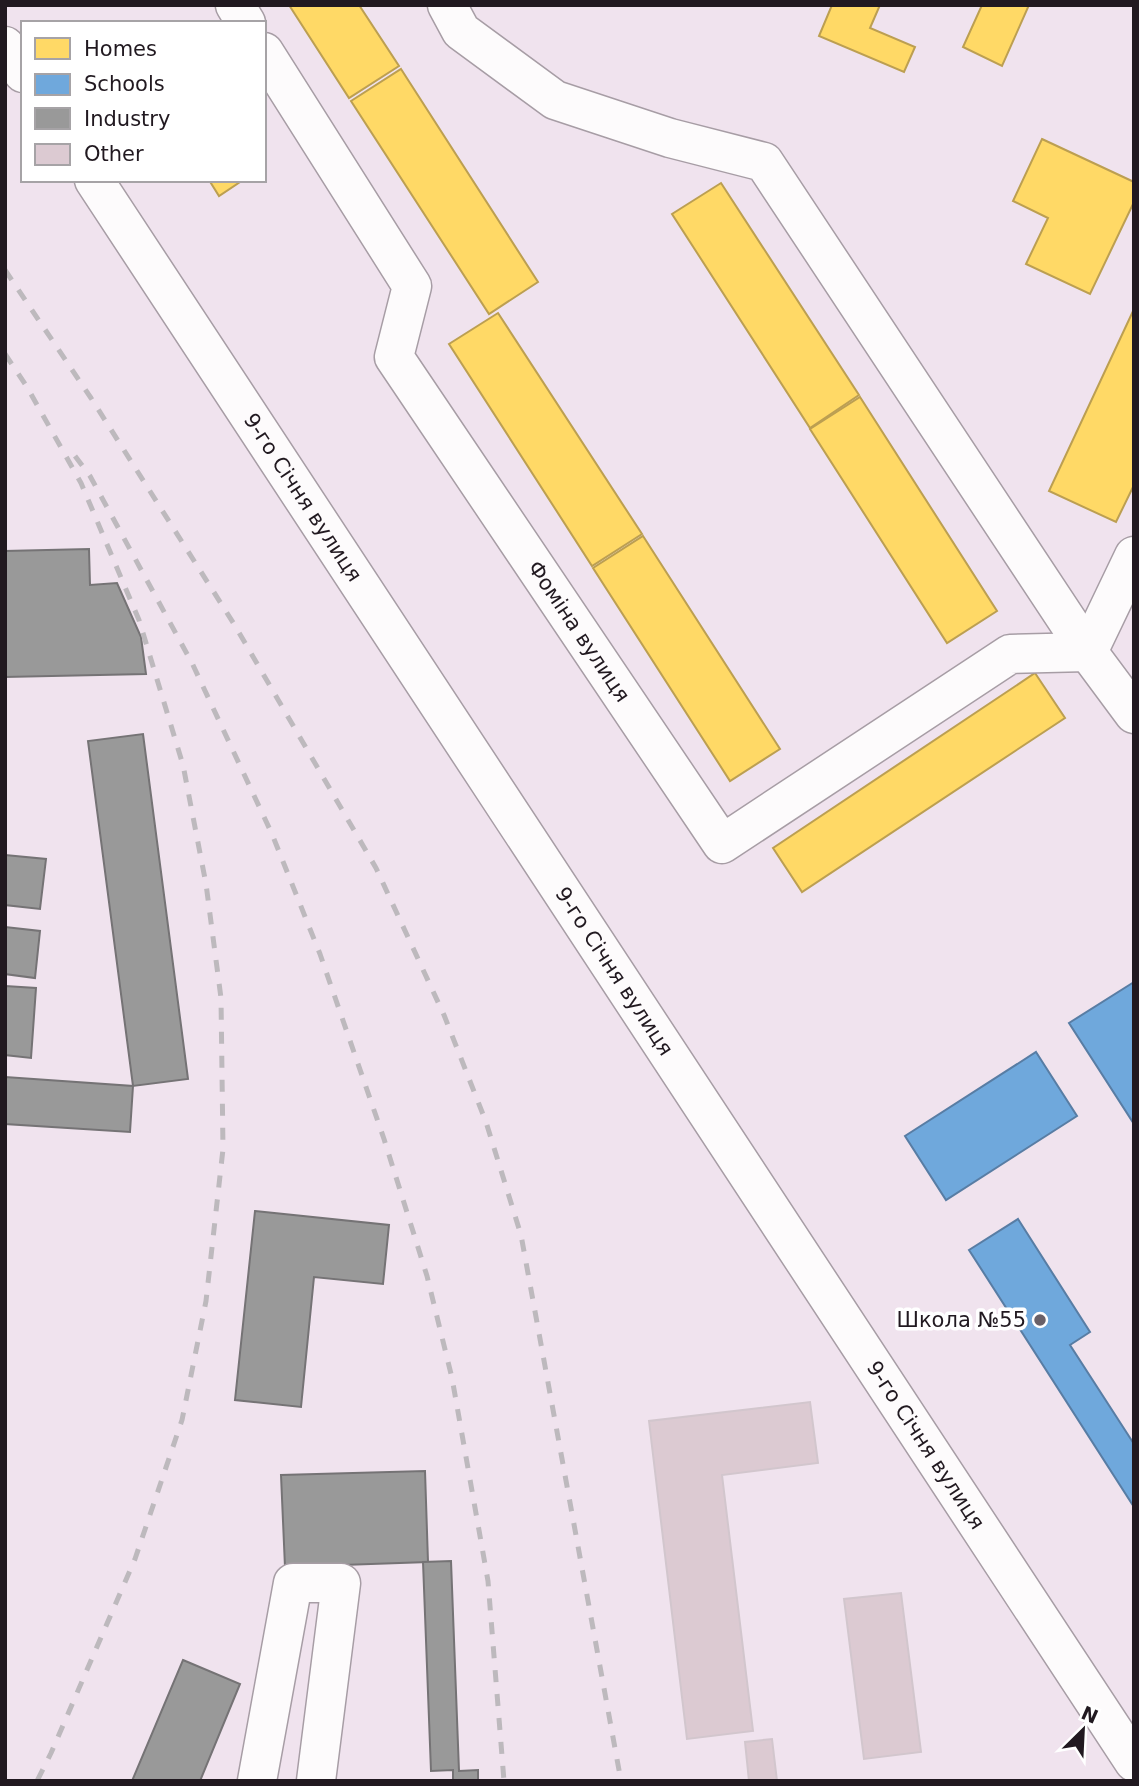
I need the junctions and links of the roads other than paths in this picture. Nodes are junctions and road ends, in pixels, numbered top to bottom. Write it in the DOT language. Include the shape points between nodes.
graph roads {
  1 [pos="235,5"];
  2 [pos="447,5"];
  3 [pos="245,21"];
  4 [pos="5,46"];
  5 [pos="266,55"];
  6 [pos="21,70"];
  7 [pos="94,182"];
  8 [pos="1134,556"];
  9 [pos="1088,652"];
  10 [pos="1134,714"];
  11 [pos="1134,1762"];
  12 [pos="257,1781"];
  13 [pos="316,1781"];
  1 -- 3 [label="street"];
  2 -- 9 [label="street" via="461,31 555,100 670,138 764,162"];
  4 -- 6 [label="street"];
  5 -- 9 [label="street, Фоміна вулиця" via="412,286 394,356 722,844 1010,654"];
  7 -- 11 [label="street, 9-го Січня вулиця"];
  8 -- 9 [label="street"];
  9 -- 10 [label="street"];
  12 -- 13 [label="street" via="293,1583 341,1583"];
}
